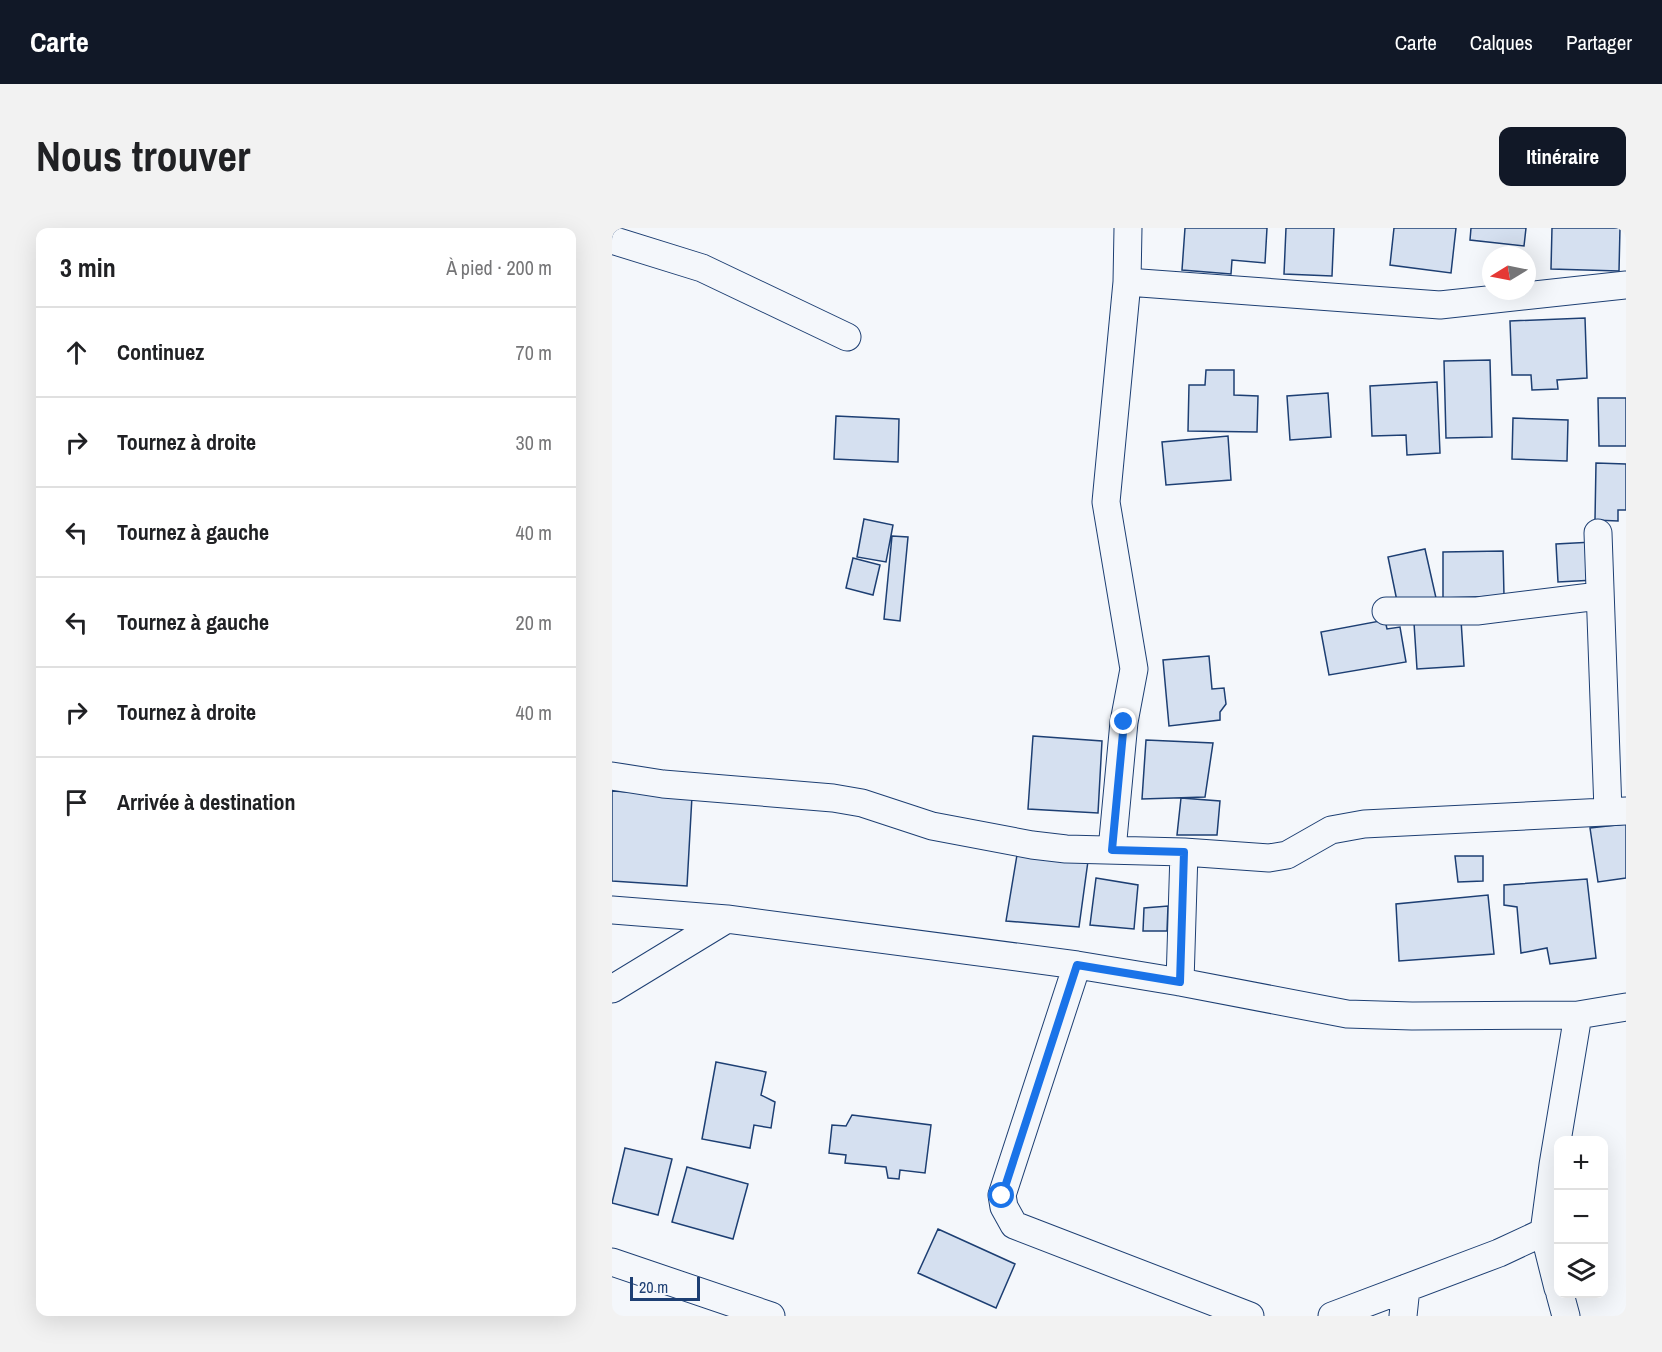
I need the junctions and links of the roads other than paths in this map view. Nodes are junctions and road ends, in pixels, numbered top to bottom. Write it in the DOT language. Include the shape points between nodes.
graph roads {
  1 [pos="1128,228"];
  2 [pos="612,240"];
  3 [pos="1127,282"];
  4 [pos="1626,285"];
  5 [pos="846,337"];
  6 [pos="1598,533"];
  7 [pos="1599,596"];
  8 [pos="1386,611"];
  9 [pos="612,776"];
  10 [pos="1617,811"];
  11 [pos="1112,850"];
  12 [pos="1184,852"];
  13 [pos="612,910"];
  14 [pos="727,919"];
  15 [pos="1077,965"];
  16 [pos="1180,982"];
  17 [pos="612,989"];
  18 [pos="1626,1007"];
  19 [pos="1578,1015"];
  20 [pos="1544,1232"];
  21 [pos="612,1262"];
  22 [pos="1554,1272"];
  23 [pos="1406,1288"];
  24 [pos="1561,1298"];
  25 [pos="771,1316"];
  26 [pos="1251,1316"];
  27 [pos="1332,1316"];
  28 [pos="1403,1316"];
  29 [pos="1566,1316"];
  1 -- 3 [label="street"];
  2 -- 5 [label="street" via="702,268"];
  3 -- 4 [label="street" via="1440,305"];
  3 -- 11 [label="street" via="1106,502 1134,669 1124,722"];
  6 -- 7 [label="street"];
  7 -- 8 [label="street" via="1477,611"];
  7 -- 10 [label="street"];
  9 -- 11 [label="street" via="833,798 862,803 932,826 1032,845"];
  10 -- 12 [label="street" via="1364,824 1331,830 1287,855 1269,858"];
  11 -- 12 [label="street"];
  12 -- 16 [label="street"];
  13 -- 14 [label="street"];
  14 -- 15 [label="street"];
  14 -- 17 [label="street"];
  15 -- 16 [label="street"];
  15 -- 26 [label="street" via="1002,1196 1004,1208 1014,1225"];
  16 -- 19 [label="street" via="1347,1014"];
  18 -- 19 [label="street"];
  19 -- 20 [label="street"];
  20 -- 22 [label="street"];
  20 -- 23 [label="street"];
  21 -- 25 [label="street"];
  23 -- 27 [label="street"];
  23 -- 28 [label="street"];
  24 -- 29 [label="street"];
}
